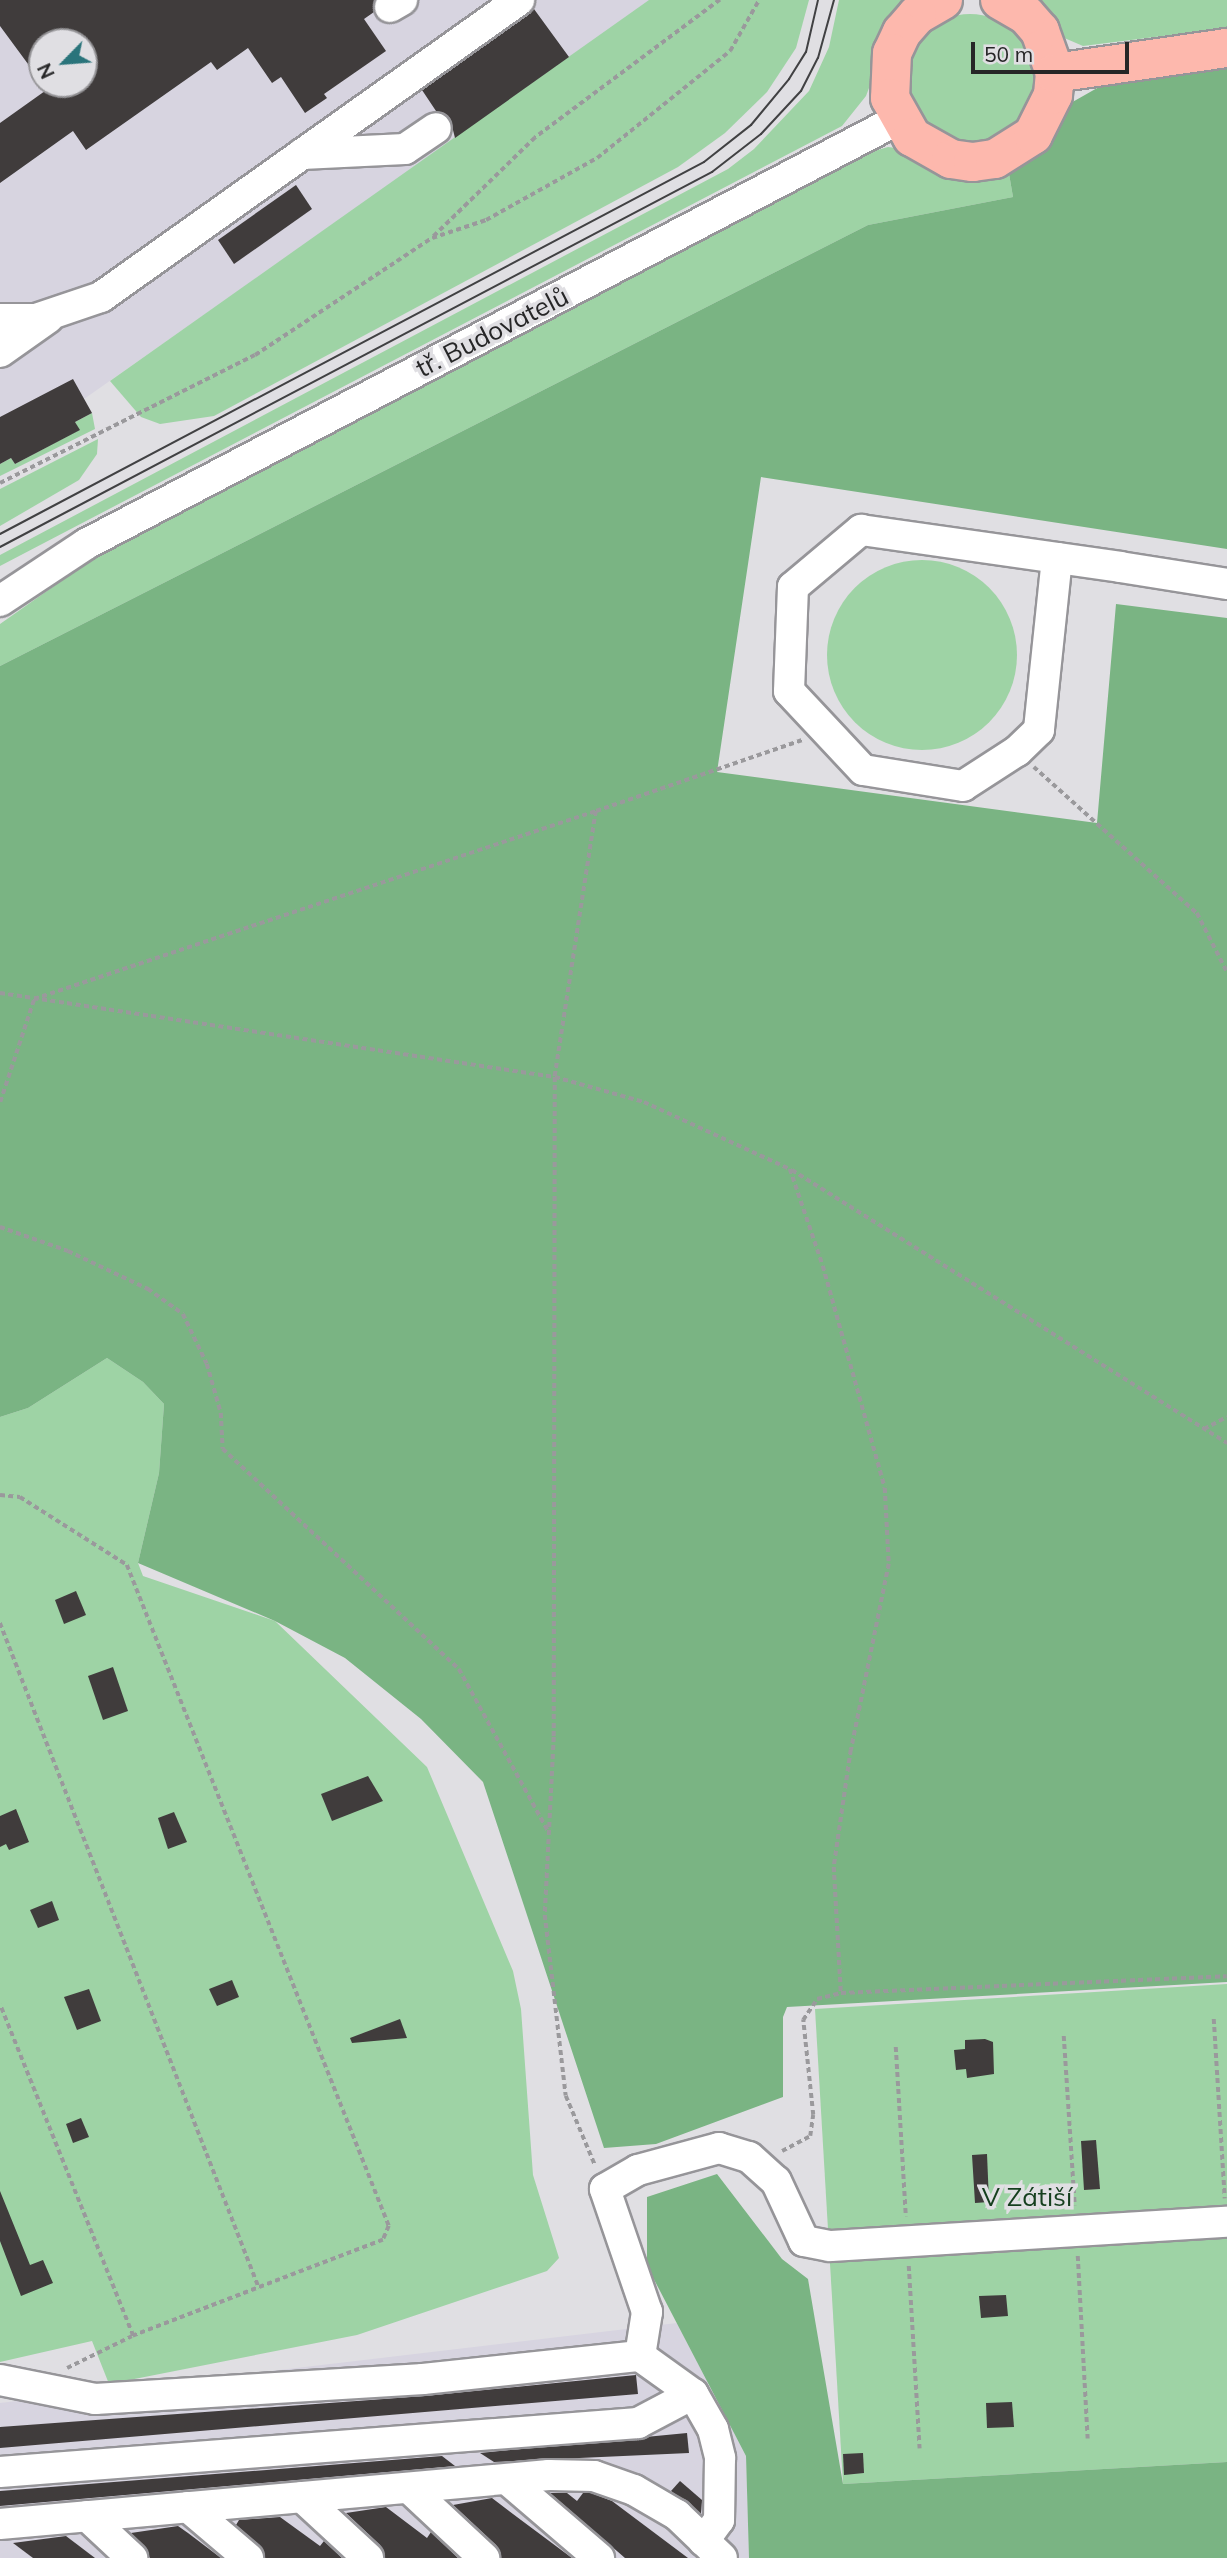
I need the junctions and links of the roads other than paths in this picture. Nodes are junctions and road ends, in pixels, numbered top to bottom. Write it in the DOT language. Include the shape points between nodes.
graph roads {
  1 [pos="519,0"];
  2 [pos="938,1"];
  3 [pos="1005,1"];
  4 [pos="1227,48"];
  5 [pos="1055,73"];
  6 [pos="899,119"];
  7 [pos="436,128"];
  8 [pos="302,154"];
  9 [pos="54,314"];
  10 [pos="0,319"];
  11 [pos="0,352"];
  12 [pos="86,544"];
  13 [pos="1058,558"];
  14 [pos="0,577"];
  15 [pos="1227,584"];
  16 [pos="0,601"];
  17 [pos="1227,2222"];
  18 [pos="639,2356"];
  19 [pos="0,2380"];
  20 [pos="693,2394"];
  21 [pos="0,2472"];
  22 [pos="508,2480"];
  23 [pos="409,2488"];
  24 [pos="302,2497"];
  25 [pos="188,2507"];
  26 [pos="87,2516"];
  27 [pos="0,2524"];
  28 [pos="713,2550"];
  29 [pos="132,2558"];
  30 [pos="248,2558"];
  31 [pos="368,2558"];
  32 [pos="484,2558"];
  33 [pos="599,2558"];
  1 -- 8 [label="street"];
  2 -- 6 [label="main road" via="909,23 892,52 890,98"];
  3 -- 5 [label="main road" via="1040,31"];
  4 -- 5 [label="main road"];
  5 -- 6 [label="main road" via="1046,117 1024,142 995,159 951,159 912,137"];
  6 -- 12 [label="street, tř. Budovatelů"];
  7 -- 8 [label="street" via="405,149"];
  8 -- 9 [label="street" via="100,297"];
  9 -- 10 [label="street" via="23,321"];
  9 -- 11 [label="street"];
  12 -- 14 [label="street, tř. Budovatelů"];
  12 -- 16 [label="street, tř. Budovatelů"];
  13 -- 13 [label="street" via="1039,730 1017,751 963,786 863,769 823,732 789,691 793,587 861,530"];
  13 -- 15 [label="street"];
  17 -- 18 [label="street" via="830,2246 804,2241 776,2181 749,2157 719,2148 638,2170 605,2189 647,2312"];
  18 -- 19 [label="street" via="423,2379 95,2399"];
  18 -- 20 [label="street"];
  20 -- 21 [label="street" via="638,2423"];
  20 -- 28 [label="street" via="713,2429 720,2458 719,2520"];
  22 -- 23 [label="street"];
  22 -- 28 [label="street" via="594,2476 634,2490 677,2515"];
  22 -- 33 [label="street"];
  23 -- 24 [label="street"];
  23 -- 32 [label="street"];
  24 -- 25 [label="street"];
  24 -- 31 [label="street"];
  25 -- 26 [label="street"];
  25 -- 30 [label="street"];
  26 -- 27 [label="street"];
  26 -- 29 [label="street"];
}
